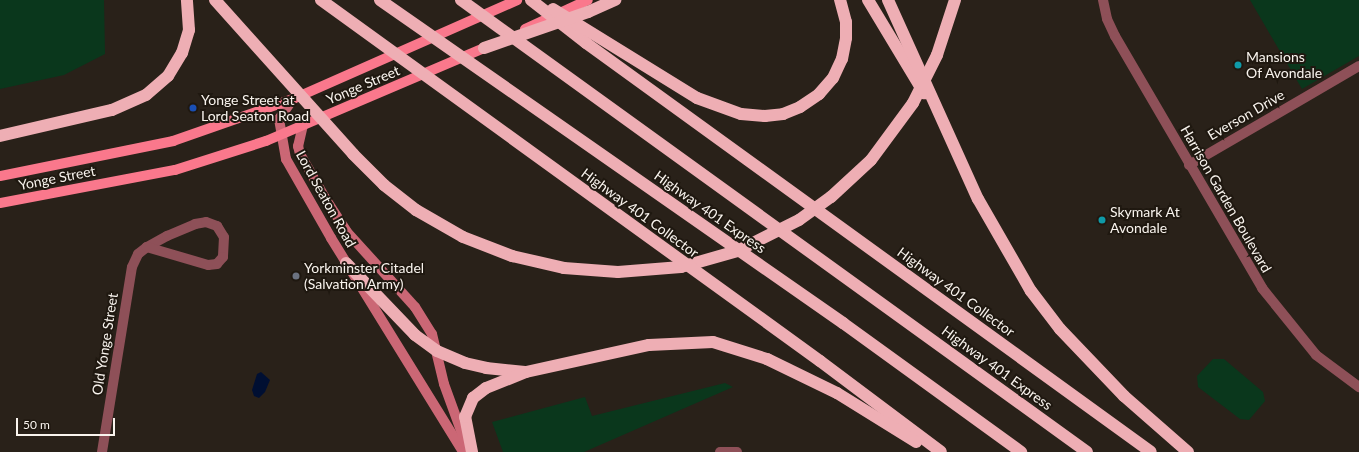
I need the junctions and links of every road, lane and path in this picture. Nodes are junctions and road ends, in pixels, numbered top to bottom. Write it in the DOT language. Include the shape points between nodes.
graph roads {
  1 [pos="187,0"];
  2 [pos="215,0"];
  3 [pos="321,0"];
  4 [pos="380,0"];
  5 [pos="461,0"];
  6 [pos="517,0"];
  7 [pos="531,0"];
  8 [pos="539,0"];
  9 [pos="588,0"];
  10 [pos="615,0"];
  11 [pos="840,0"];
  12 [pos="868,0"];
  13 [pos="888,0"];
  14 [pos="955,0"];
  15 [pos="1103,0"];
  16 [pos="484,48"];
  17 [pos="1359,66"];
  18 [pos="293,99"];
  19 [pos="303,125"];
  20 [pos="947,132"];
  21 [pos="0,136"];
  22 [pos="280,137"];
  23 [pos="1190,165"];
  24 [pos="0,176"];
  25 [pos="0,203"];
  26 [pos="148,247"];
  27 [pos="346,263"];
  28 [pos="437,351"];
  29 [pos="526,372"];
  30 [pos="1359,387"];
  31 [pos="102,452"];
  32 [pos="463,452"];
  33 [pos="469,452"];
  34 [pos="472,452"];
  35 [pos="720,452"];
  36 [pos="737,452"];
  37 [pos="933,452"];
  38 [pos="941,452"];
  39 [pos="1021,452"];
  40 [pos="1087,452"];
  41 [pos="1151,452"];
  42 [pos="1188,452"];
  1 -- 21 [label="highway" via="189,30 182,53 168,76 146,95 112,110"];
  2 -- 14 [label="highway" via="366,168 402,199 446,229 495,251 529,261 564,268 618,272 681,267 712,259 756,243 799,220 831,197 871,160 904,118 924,83 944,38"];
  3 -- 38 [label="highway, Highway 401 Collector"];
  4 -- 39 [label="highway, Highway 401 Express" via="788,285"];
  5 -- 40 [label="highway, Highway 401 Express"];
  6 -- 18 [label="main road, Yonge Street"];
  7 -- 41 [label="highway, Highway 401 Collector" via="586,43"];
  8 -- 11 [label="highway" via="669,82 715,106 747,115 777,115 795,110 814,98 836,74 846,38 846,22"];
  9 -- 16 [label="main road, Yonge Street"];
  10 -- 16 [label="highway"];
  12 -- 20 [label="highway"];
  13 -- 20 [label="highway"];
  15 -- 23 [label="street, Harrison Garden Boulevard" via="1111,29"];
  16 -- 19 [label="main road, Yonge Street"];
  17 -- 23 [label="street, Everson Drive"];
  18 -- 22 [label="street, Lord Seaton Road" via="279,119"];
  18 -- 24 [label="main road, Yonge Street" via="173,140"];
  19 -- 22 [label="main road, Yonge Street"];
  19 -- 28 [label="street, Lord Seaton Road" via="298,146 300,154 325,198 347,232 415,307 432,334"];
  20 -- 42 [label="highway" via="984,209 1031,291 1060,329 1124,396"];
  22 -- 25 [label="main road, Yonge Street" via="175,170"];
  22 -- 27 [label="street, Lord Seaton Road" via="286,159"];
  23 -- 30 [label="street, Harrison Garden Boulevard" via="1244,259 1273,303 1316,354"];
  26 -- 26 [label="street, Old Yonge Street" via="195,224 206,222 217,226 224,237 223,257 217,264 208,265"];
  26 -- 31 [label="street, Old Yonge Street" via="138,254 132,267"];
  27 -- 28 [label="highway" via="415,335"];
  27 -- 32 [label="street, Lord Seaton Road"];
  28 -- 29 [label="highway" via="486,368"];
  28 -- 33 [label="street, Lord Seaton Road" via="444,384"];
  29 -- 34 [label="highway" via="484,389 473,398 465,417"];
  29 -- 37 [label="highway" via="649,345 713,342 767,359 823,386"];
  35 -- 36 [label="street"];
}
